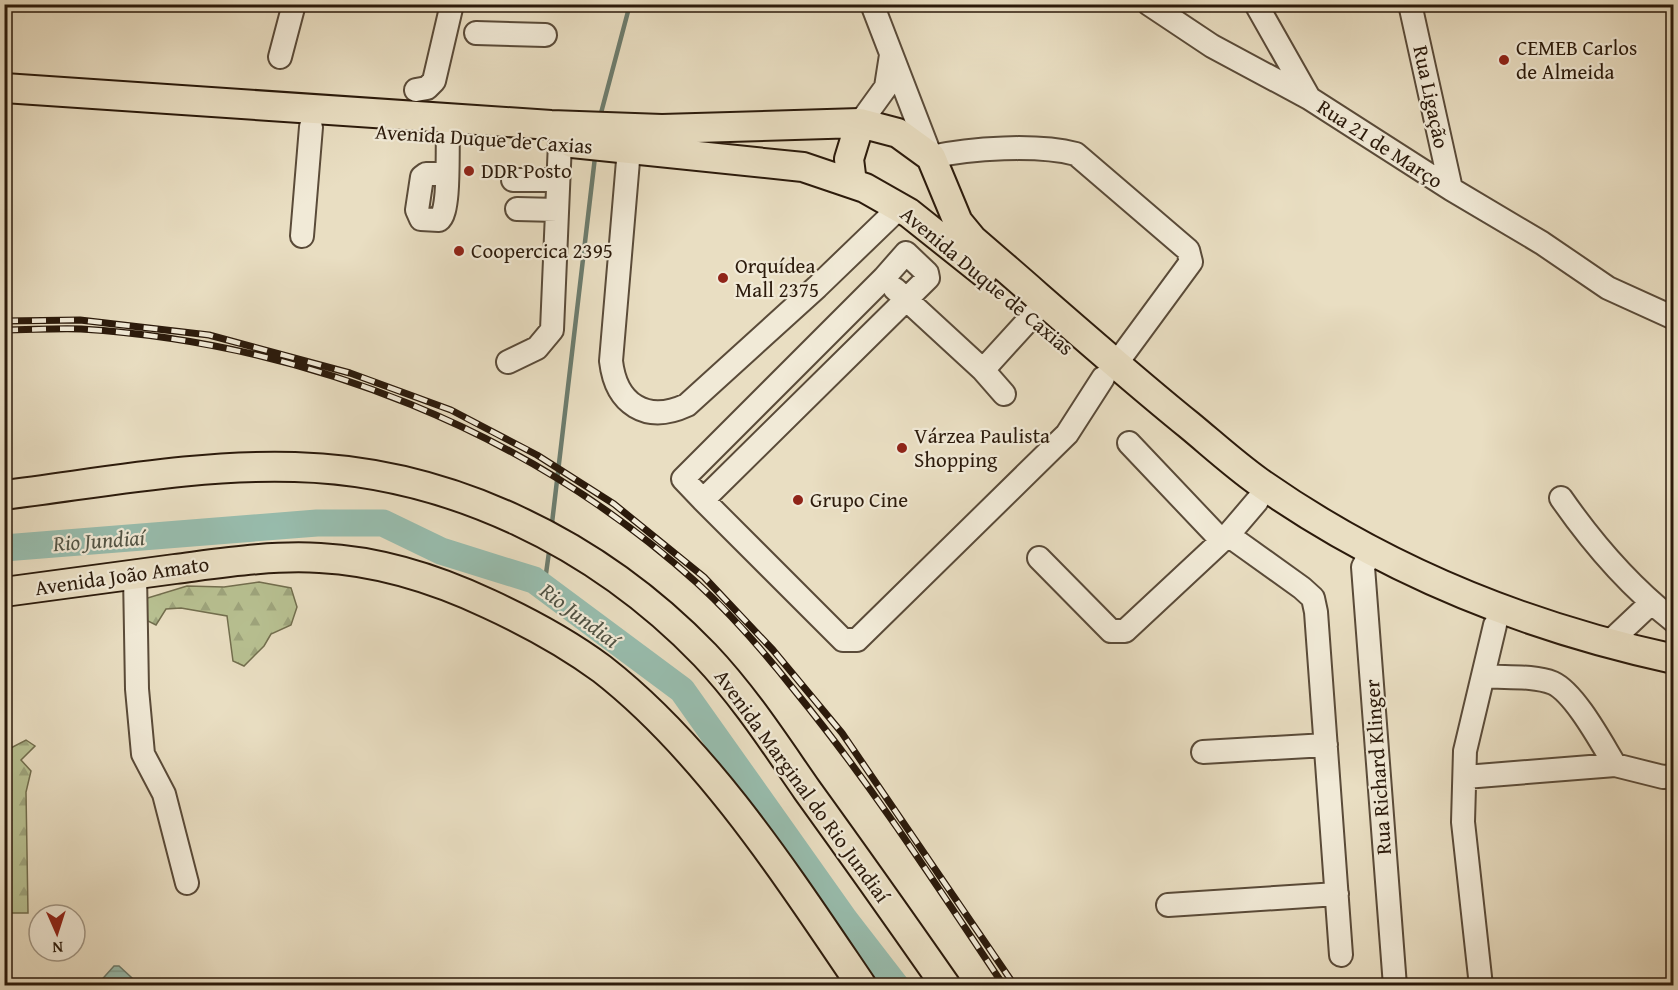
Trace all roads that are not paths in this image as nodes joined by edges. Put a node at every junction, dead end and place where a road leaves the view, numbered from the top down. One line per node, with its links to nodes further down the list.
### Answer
1 (294, 4): 10 (street)
2 (452, 4): 12 (street)
3 (872, 4): 9 (street)
4 (1149, 4): 13 (street, Rua 21 de Março)
5 (1256, 4): 13 (street)
6 (1410, 4): 25 (street, Rua Ligação)
7 (476, 33): 8 (street)
8 (545, 35)
9 (891, 54): 15 (street); 20 (street)
10 (280, 57)
11 (4, 88): 15 (main road, Avenida Duque de Caxias)
12 (416, 90)
13 (1309, 98): 25 (street, Rua 21 de Março)
14 (4, 105): 16 (main road, Avenida Duque de Caxias)
15 (860, 123): 20 (main road, Avenida Duque de Caxias); 24 (main road)
16 (311, 127): 17 (main road, Avenida Duque de Caxias); 29 (street)
17 (448, 137): 18 (main road, Avenida Duque de Caxias); 21 (street)
18 (560, 142): 19 (main road, Avenida Duque de Caxias); 23 (street)
19 (629, 149): 24 (main road, Avenida Duque de Caxias); 28 (street)
20 (936, 169): 28 (main road); 37 (main road, Avenida Duque de Caxias); 37 (street)
21 (447, 174)
22 (513, 180): 23 (street)
23 (558, 180): 27 (street)
24 (852, 183): 28 (main road, Avenida Duque de Caxias)
25 (1451, 189): 34 (street, Rua 21 de Março)
26 (517, 210): 27 (street)
27 (557, 210): 35 (street)
28 (910, 214): 30 (street); 33 (main road, Avenida Duque de Caxias)
29 (302, 236)
30 (906, 253): 31 (street); 32 (street)
31 (884, 278): 32 (street); 38 (street)
32 (906, 299): 36 (street); 40 (street)
33 (1033, 315): 36 (street); 37 (main road, Avenida Duque de Caxias)
34 (1674, 318)
35 (508, 362)
36 (983, 370): 39 (street)
37 (1109, 371): 44 (street); 45 (main road, Avenida Duque de Caxias); 48 (main road, Avenida Duque de Caxias)
38 (788, 375): 40 (street); 44 (street)
39 (1004, 394)
40 (810, 395): 44 (street)
41 (1129, 443): 46 (street)
42 (4, 495): 68 (main road, Avenida Marginal do Rio Jundiaí)
43 (1561, 498): 51 (street)
44 (703, 500)
45 (1257, 501): 46 (street); 48 (main road, Avenida Duque de Caxias)
46 (1225, 538): 47 (street); 58 (street)
47 (1039, 558)
48 (1368, 559): 52 (main road, Avenida Duque de Caxias); 69 (street, Rua Richard Klinger)
49 (135, 575): 50 (main road, Avenida João Amato); 63 (street); 67 (main road, Avenida João Amato)
50 (4, 592)
51 (1651, 603): 53 (street); 54 (street)
52 (1491, 615): 54 (main road, Avenida Duque de Caxias); 56 (street); 57 (main road, Avenida Duque de Caxias)
53 (1674, 621)
54 (1603, 644): 55 (main road, Avenida Duque de Caxias)
55 (1674, 659)
56 (1483, 676): 60 (street); 62 (street)
57 (1674, 678)
58 (1326, 745): 59 (street); 64 (street)
59 (1203, 752)
60 (1615, 765): 61 (street); 62 (street)
61 (1674, 776)
62 (1465, 777): 70 (street)
63 (187, 883)
64 (1337, 894): 65 (street); 66 (street)
65 (1168, 905)
66 (1341, 955)
67 (862, 986)
68 (946, 986)
69 (1395, 986)
70 (1481, 986)

